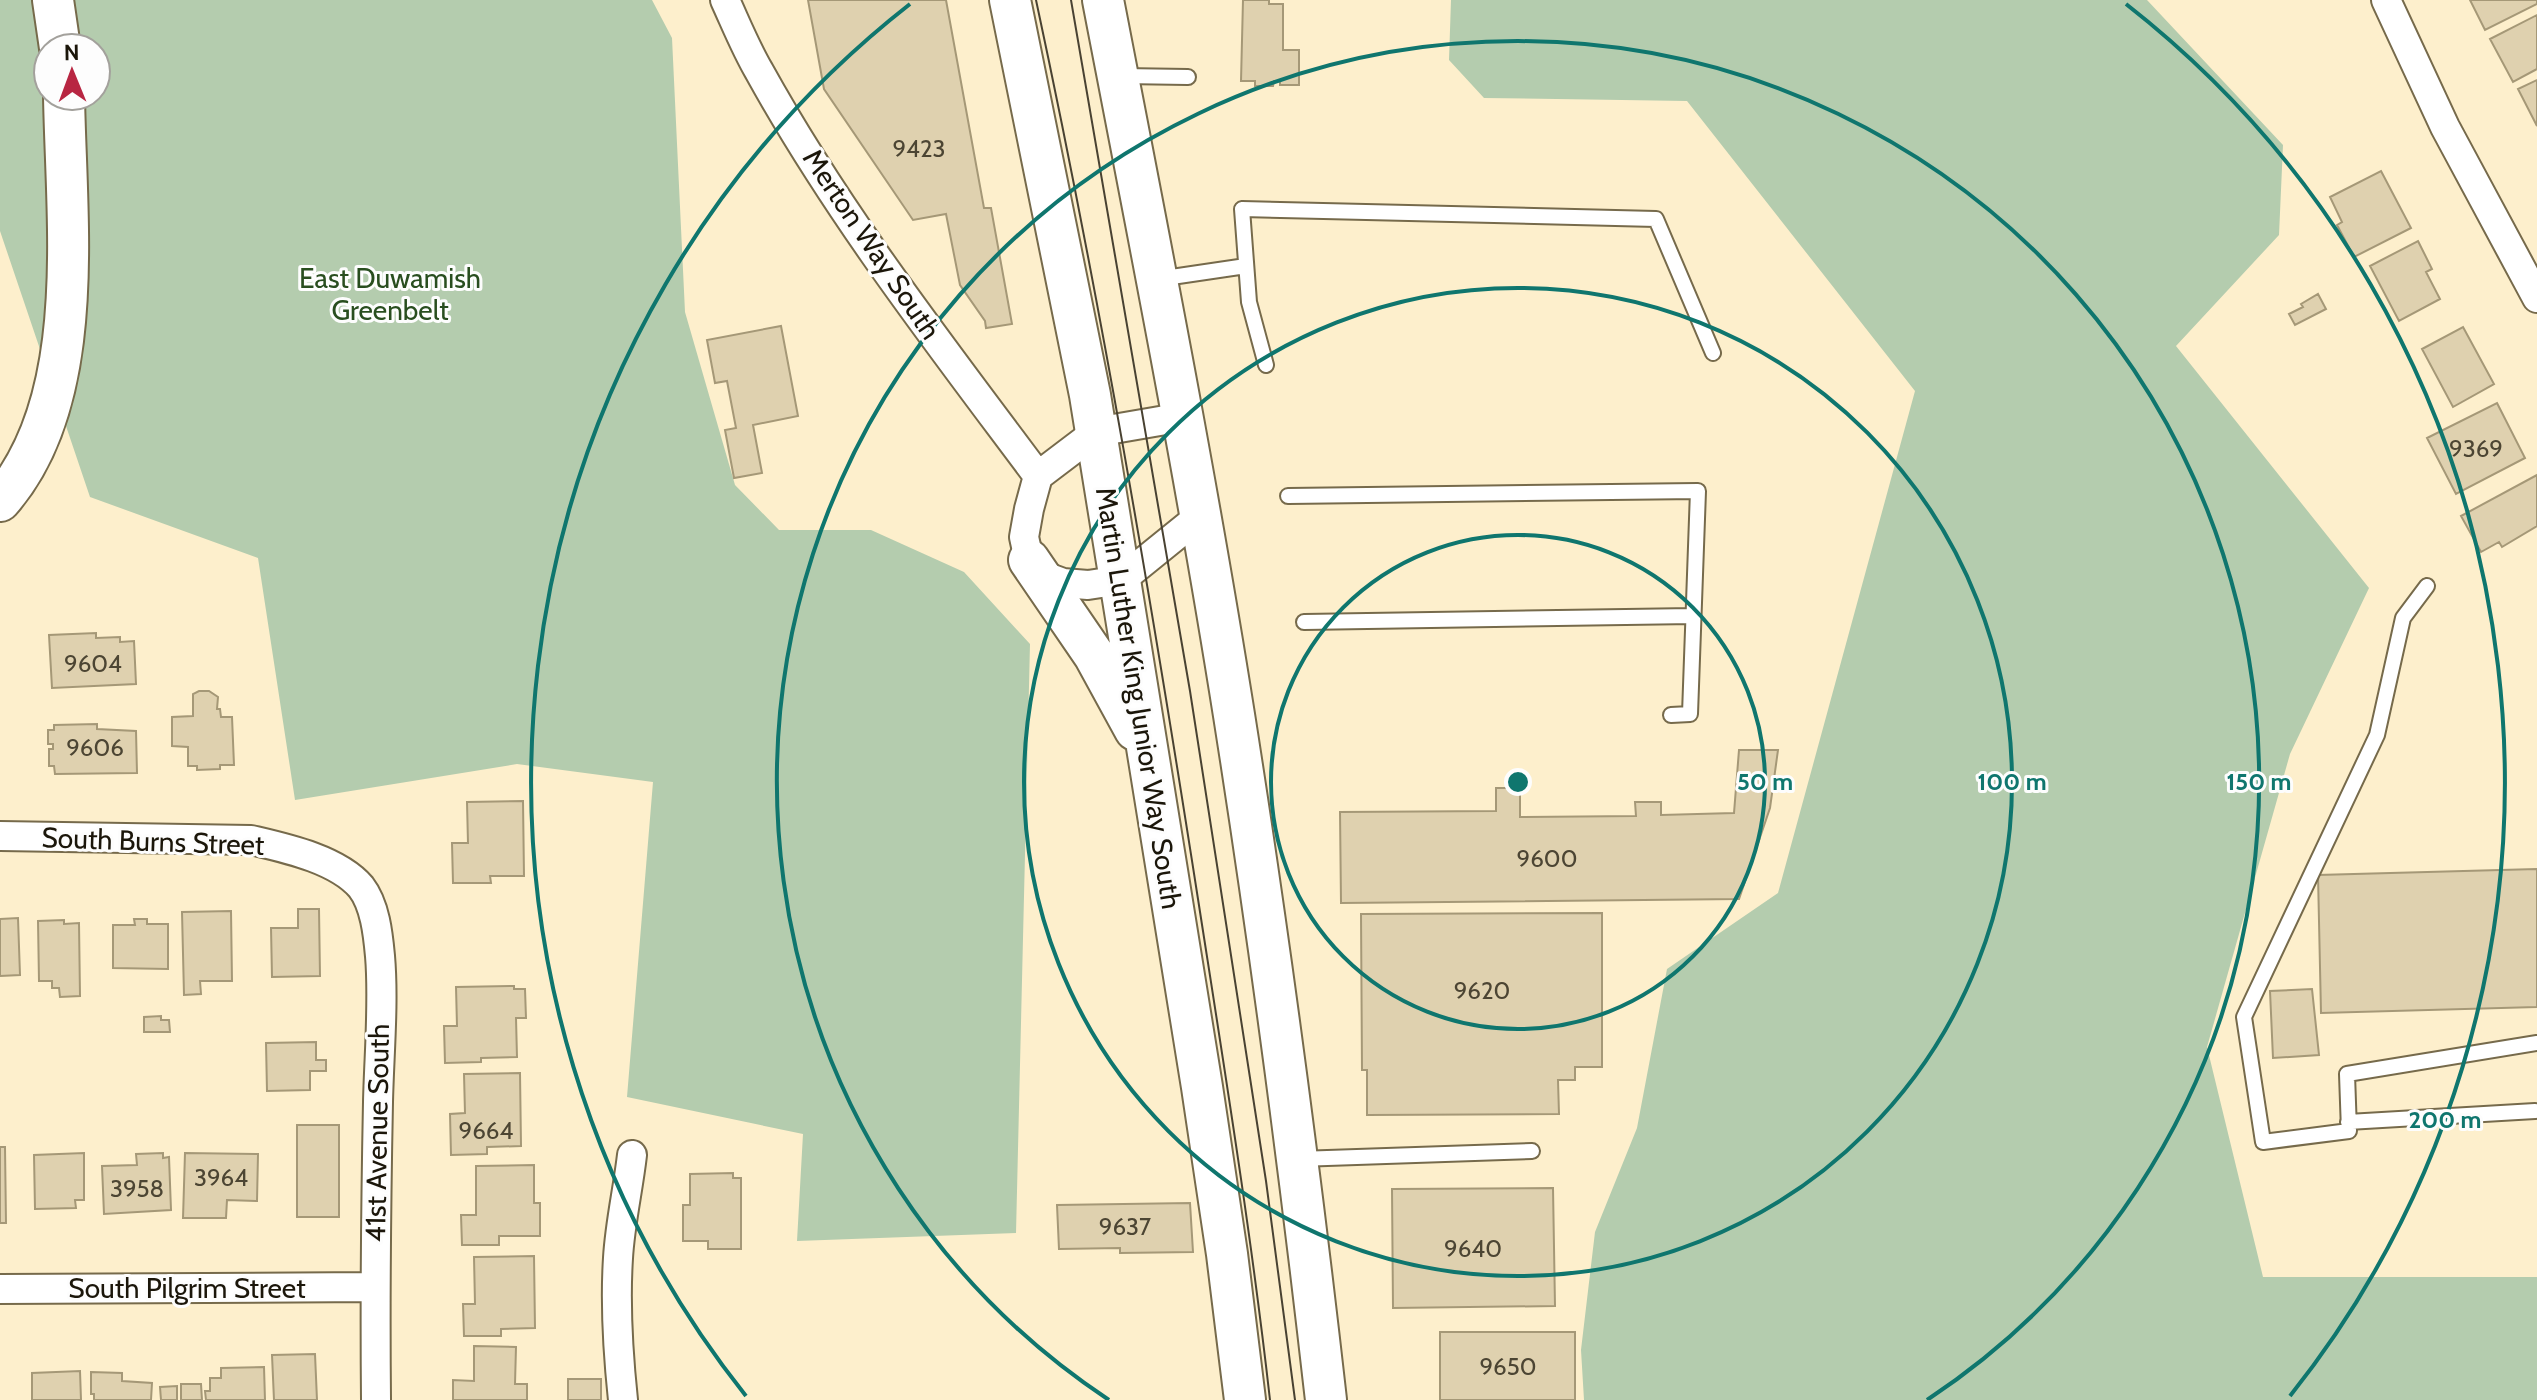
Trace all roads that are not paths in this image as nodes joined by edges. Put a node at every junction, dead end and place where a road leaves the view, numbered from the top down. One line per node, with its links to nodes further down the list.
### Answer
1 (53, 0): 6 (main road)
2 (725, 0): 17 (street, Merton Way South)
3 (1010, 0): 16 (main road, Martin Luther King Junior Way South)
4 (1103, 0): 7 (main road)
5 (2386, 0): 12 (street)
6 (58, 32)
7 (1118, 76): 8 (lane); 11 (main road)
8 (1188, 77)
9 (64, 112): 19 (main road)
10 (1246, 266): 11 (lane); 13 (lane); 14 (lane)
11 (1157, 279): 15 (main road)
12 (2537, 298)
13 (1713, 353)
14 (1266, 365)
15 (1183, 417): 16 (street); 20 (main road)
16 (1096, 432): 17 (street); 22 (main road, Martin Luther King Junior Way South)
17 (1038, 476): 21 (street)
18 (1288, 496): 24 (lane)
19 (0, 501)
20 (1200, 516): 22 (street); 35 (main road)
21 (1029, 560): 22 (street); 27 (main road)
22 (1121, 580): 27 (main road, Martin Luther King Junior Way South)
23 (2427, 586): 32 (lane)
24 (1693, 616): 25 (lane); 26 (lane)
25 (1304, 622)
26 (1671, 715)
27 (1148, 754): 40 (main road, Martin Luther King Junior Way South)
28 (0, 836): 29 (street, South Burns Street)
29 (347, 875): 36 (street, 41st Avenue South)
30 (2537, 1043): 32 (lane)
31 (2535, 1111): 32 (lane)
32 (2348, 1122)
33 (1532, 1151): 35 (lane)
34 (632, 1155): 39 (street)
35 (1297, 1159): 41 (main road)
36 (375, 1287): 37 (street, South Pilgrim Street); 38 (street, 41st Avenue South)
37 (0, 1289)
38 (376, 1400)
39 (623, 1400)
40 (1245, 1400)
41 (1326, 1400)

